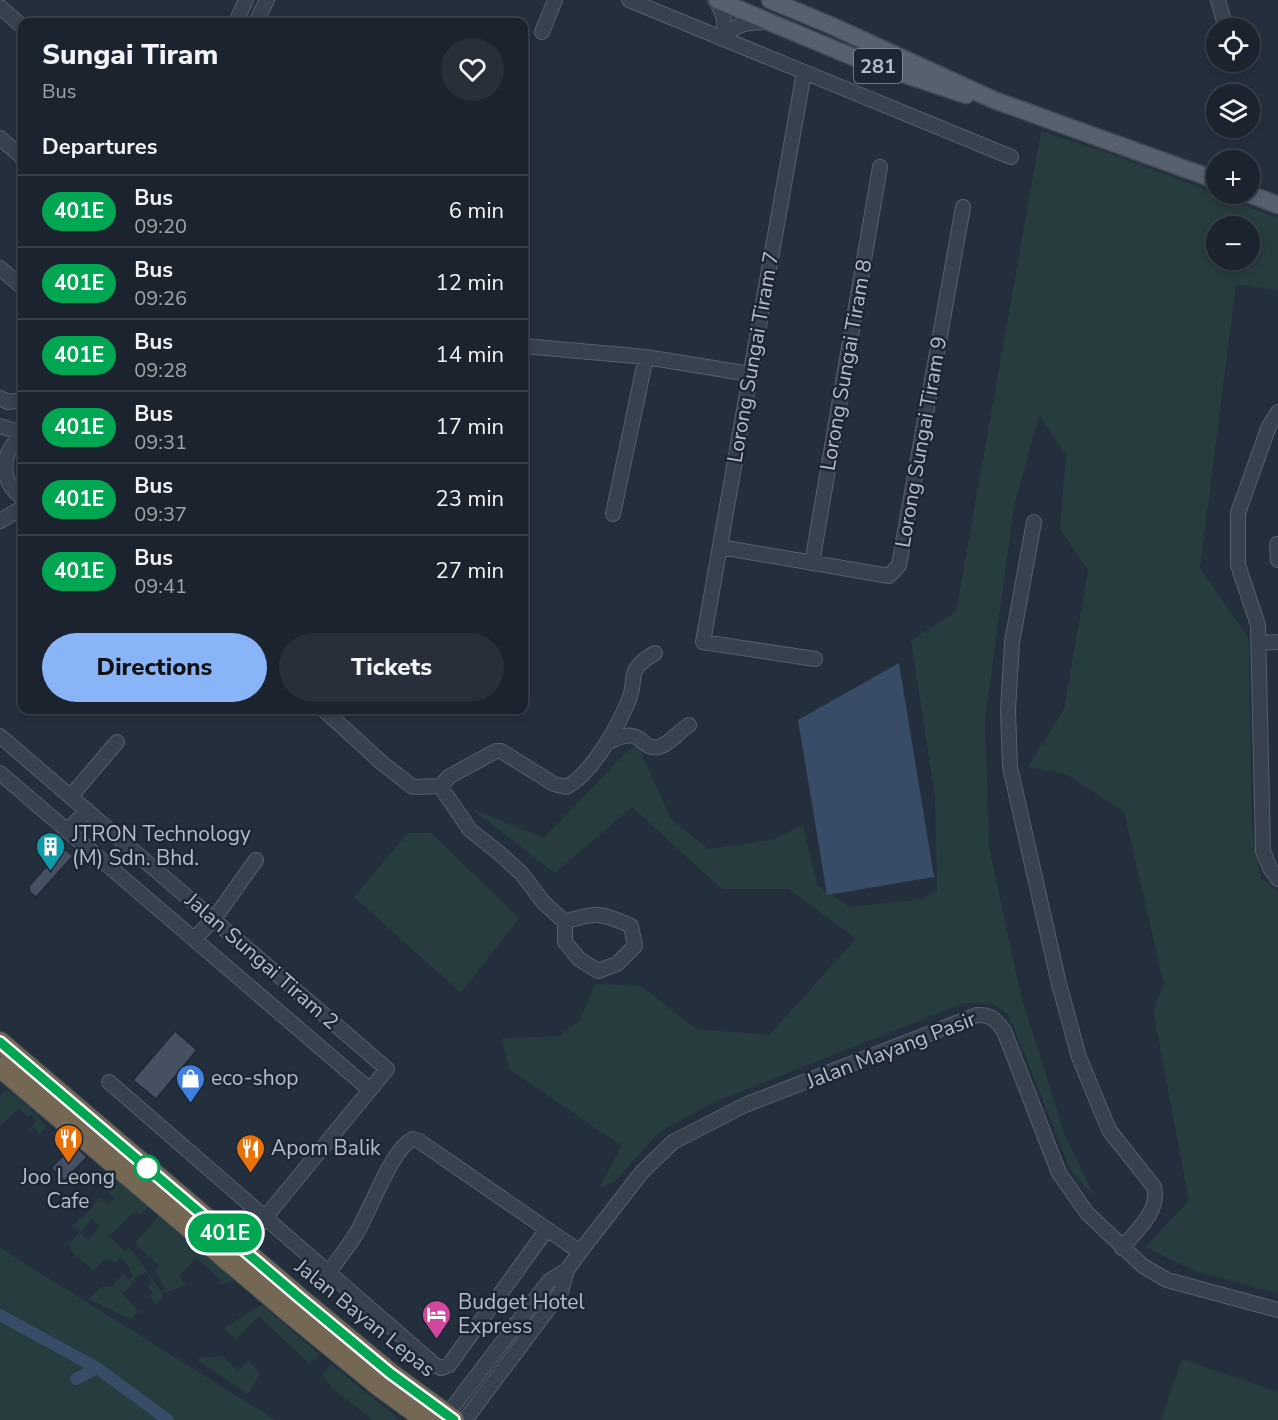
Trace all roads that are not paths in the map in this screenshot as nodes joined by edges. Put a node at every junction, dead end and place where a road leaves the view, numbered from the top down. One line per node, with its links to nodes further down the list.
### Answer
1 (246, 0): 9 (street)
2 (267, 0): 10 (street)
3 (555, 0): 14 (street)
4 (629, 0): 15 (street)
5 (716, 0): 12 (main road, 281); 15 (street)
6 (770, 0): 17 (main road, 281)
7 (1218, 0): 11 (street)
8 (0, 7): 13 (street)
9 (238, 18)
10 (258, 18)
11 (1223, 18)
12 (765, 22): 15 (street); 17 (main road, 281)
13 (18, 23)
14 (542, 32)
15 (723, 39): 16 (street)
16 (804, 72): 20 (street); 30 (street, Lorong Sungai Tiram 7)
17 (994, 100): 22 (main road, 281)
18 (0, 138): 19 (street)
19 (18, 154)
20 (1011, 157)
21 (880, 167): 46 (street, Lorong Sungai Tiram 8)
22 (1206, 176)
23 (1260, 198): 24 (main road)
24 (1278, 205)
25 (963, 207): 46 (street, Lorong Sungai Tiram 9)
26 (0, 268): 27 (street)
27 (18, 284)
28 (528, 346): 29 (street)
29 (646, 357): 30 (street); 40 (street)
30 (750, 374): 44 (street, Lorong Sungai Tiram 7)
31 (0, 398): 32 (street)
32 (18, 401)
33 (1278, 412): 48 (street)
34 (0, 426): 35 (street)
35 (18, 433)
36 (18, 439): 37 (street)
37 (2, 470): 38 (street)
38 (18, 494)
39 (18, 510): 41 (street)
40 (613, 514)
41 (0, 521)
42 (1034, 522): 73 (street)
43 (1277, 544): 45 (street)
44 (720, 547): 46 (street, Lorong Sungai Tiram 9); 50 (street, Lorong Sungai Tiram 7)
45 (1278, 560)
46 (812, 563)
47 (1278, 642): 48 (street)
48 (1259, 643): 62 (street)
49 (655, 653): 55 (street)
50 (815, 659)
51 (328, 714): 57 (street)
52 (689, 725): 55 (street)
53 (0, 736): 58 (street, Jalan Sungai Tiram 2)
54 (117, 742): 58 (street)
55 (605, 744): 57 (street)
56 (0, 774): 60 (street)
57 (440, 786): 64 (street)
58 (71, 796): 59 (street, Jalan Sungai Tiram 2)
59 (87, 810): 60 (street); 63 (street, Jalan Sungai Tiram 2)
60 (67, 831): 65 (street)
61 (256, 860): 63 (street)
62 (1278, 879)
63 (214, 919): 65 (street); 69 (street, Jalan Sungai Tiram 2)
64 (566, 922): 64 (street)
65 (194, 939): 69 (street)
66 (0, 1042): 72 (highway, Jalan Bayan Lepas)
67 (0, 1067): 77 (highway, Jalan Bayan Lepas)
68 (109, 1082): 70 (street)
69 (370, 1090): 70 (street)
70 (265, 1218): 72 (street); 75 (street)
71 (547, 1229): 74 (street); 75 (street); 75 (street)
72 (241, 1247): 78 (highway, Jalan Bayan Lepas)
73 (1122, 1248): 74 (street, Jalan Mayang Pasir); 76 (street, Jalan Mayang Pasir)
74 (580, 1252): 78 (street, Jalan Mayang Pasir)
75 (329, 1272)
76 (1278, 1310)
77 (392, 1396): 79 (highway); 80 (highway, Jalan Bayan Lepas)
78 (452, 1419)
79 (415, 1420)
80 (426, 1420)

